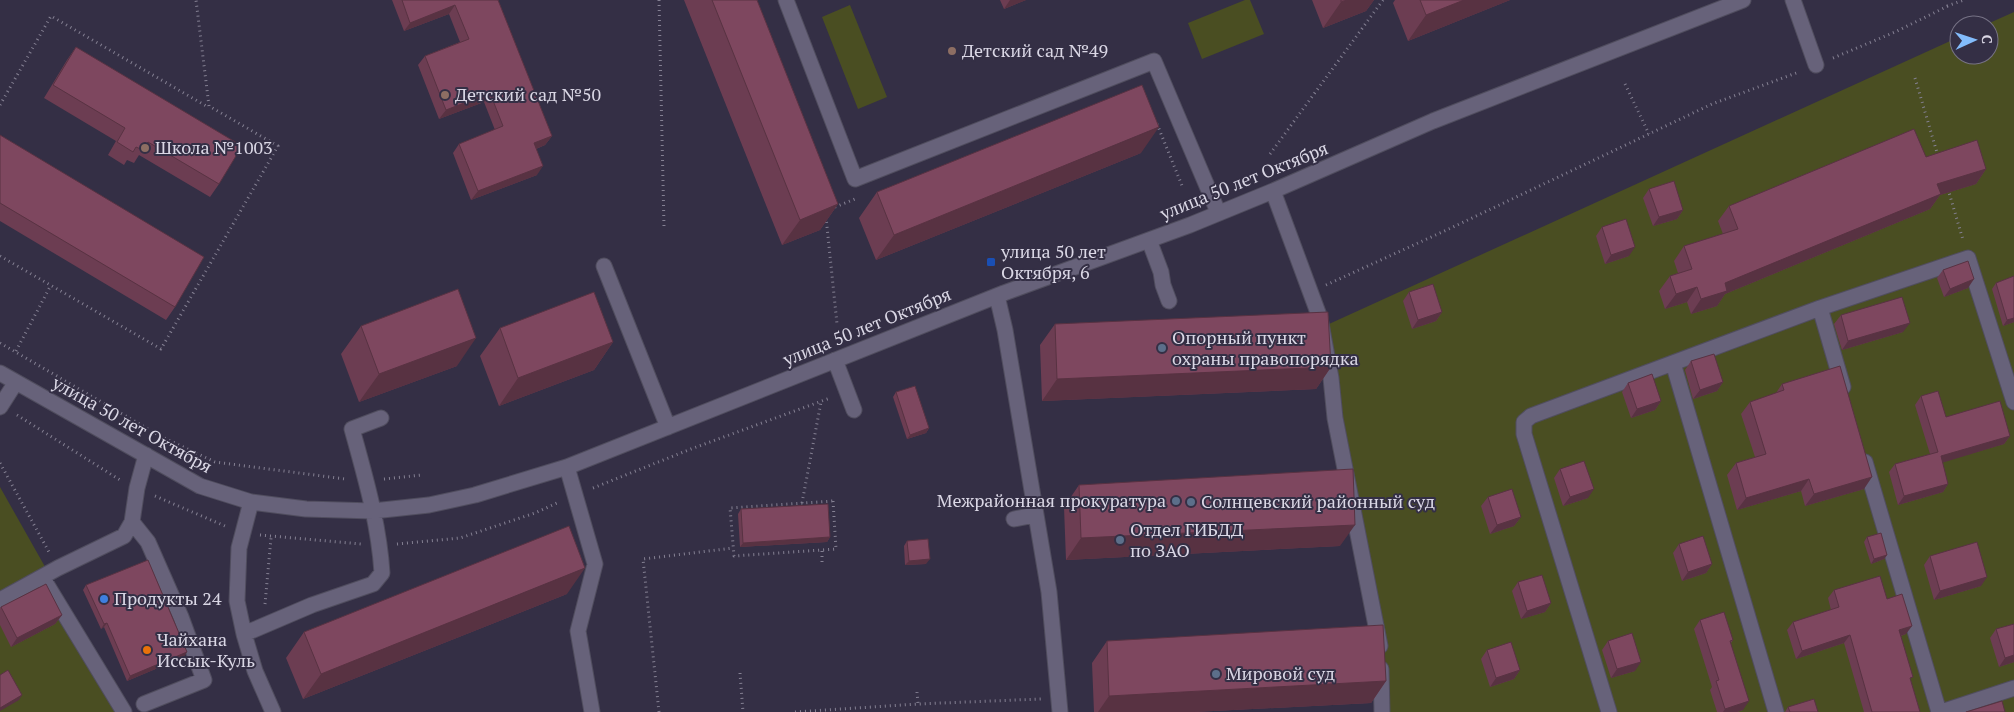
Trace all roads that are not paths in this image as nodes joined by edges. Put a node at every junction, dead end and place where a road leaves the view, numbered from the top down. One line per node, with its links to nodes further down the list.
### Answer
1 (786, 0): 6 (street)
2 (1743, 0): 5 (street, улица 50 лет Октября)
3 (1794, 0): 4 (street)
4 (1816, 65)
5 (1273, 191): 6 (street, улица 50 лет Октября); 39 (street)
6 (1218, 212): 7 (street, улица 50 лет Октября)
7 (1149, 240): 9 (street, улица 50 лет Октября); 10 (street)
8 (604, 266): 21 (street)
9 (997, 296): 12 (street, улица 50 лет Октября); 27 (street)
10 (1169, 301)
11 (1820, 308): 13 (street); 16 (street); 17 (street)
12 (835, 360): 19 (street); 21 (street, улица 50 лет Октября)
13 (1673, 363): 40 (street); 41 (street)
14 (0, 373): 15 (street, улица 50 лет Октября)
15 (16, 382): 18 (street); 23 (street, улица 50 лет Октября)
16 (1847, 402)
17 (2014, 402)
18 (0, 407)
19 (854, 410)
20 (381, 418): 26 (street)
21 (668, 427): 24 (street, улица 50 лет Октября)
22 (1861, 449): 42 (street)
23 (146, 455): 25 (street, улица 50 лет Октября); 29 (street)
24 (567, 467): 26 (street, улица 50 лет Октября); 38 (street)
25 (251, 502): 26 (street, улица 50 лет Октября); 32 (street)
26 (373, 511): 32 (street)
27 (1035, 515): 28 (street); 35 (street)
28 (1014, 519)
29 (132, 522): 30 (street); 34 (street)
30 (42, 577): 31 (street); 36 (street)
31 (0, 600)
32 (244, 634): 37 (street)
33 (2014, 688): 42 (street)
34 (144, 704)
35 (1059, 705)
36 (124, 712)
37 (273, 712)
38 (592, 712)
39 (1382, 712)
40 (1609, 712)
41 (1776, 712)
42 (1940, 712)

